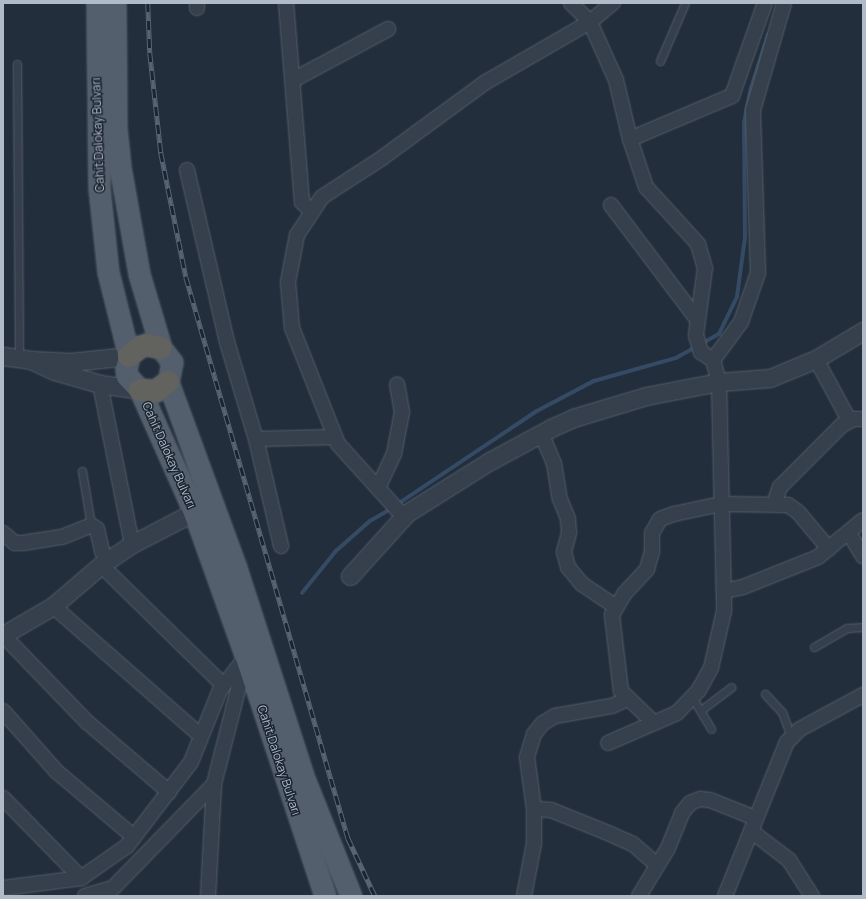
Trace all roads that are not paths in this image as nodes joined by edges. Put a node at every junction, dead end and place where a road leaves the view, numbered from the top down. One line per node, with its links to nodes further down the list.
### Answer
1 (97, 3): 21 (main road, Cahit Dalokay Bulvarı)
2 (115, 3): 20 (main road, Cahit Dalokay Bulvarı)
3 (286, 3): 13 (street)
4 (571, 3): 9 (street)
5 (613, 3): 9 (street)
6 (685, 3): 11 (lane)
7 (765, 3): 14 (street)
8 (784, 3): 22 (street)
9 (590, 22): 14 (street); 17 (street)
10 (388, 28): 13 (street)
11 (660, 61)
12 (17, 64): 23 (lane)
13 (293, 80): 17 (street)
14 (630, 139): 18 (street)
15 (187, 170): 34 (street)
16 (611, 205): 18 (street)
17 (312, 212): 33 (street)
18 (697, 318): 22 (street)
19 (863, 331): 24 (street)
20 (161, 348): 21 (highway); 25 (main road, Cahit Dalokay Bulvarı)
21 (129, 356): 23 (street); 29 (main road, Cahit Dalokay Bulvarı)
22 (707, 356): 26 (street)
23 (18, 358): 27 (street)
24 (816, 359): 26 (street); 31 (street)
25 (168, 382): 29 (highway); 84 (main road, Cahit Dalokay Bulvarı)
26 (719, 382): 32 (street); 37 (street)
27 (100, 384): 29 (street); 45 (street)
28 (397, 384): 36 (street)
29 (140, 390): 40 (main road, Cahit Dalokay Bulvarı)
30 (863, 418): 31 (street)
31 (849, 420): 38 (street)
32 (541, 433): 39 (street); 53 (street)
33 (335, 437): 34 (street); 36 (street)
34 (256, 439): 46 (street)
35 (82, 471): 42 (lane)
36 (378, 488): 39 (street)
37 (721, 504): 38 (street); 51 (street); 53 (street)
38 (774, 504): 47 (street)
39 (397, 508): 50 (street)
40 (194, 512): 45 (street); 57 (main road, Cahit Dalokay Bulvarı)
41 (863, 520): 43 (street)
42 (91, 525): 44 (street); 49 (street)
43 (849, 533): 47 (street); 48 (street)
44 (3, 534)
45 (132, 544): 49 (street)
46 (281, 546)
47 (829, 548): 51 (street)
48 (863, 556)
49 (104, 563): 52 (street); 58 (street)
50 (350, 576)
51 (724, 591): 62 (street)
52 (53, 606): 55 (street); 68 (street)
53 (615, 606): 63 (street)
54 (863, 627): 56 (lane)
55 (3, 635): 72 (street)
56 (814, 647)
57 (246, 658): 58 (street); 71 (street); 83 (main road, Cahit Dalokay Bulvarı)
58 (223, 685): 68 (street)
59 (731, 687): 64 (lane)
60 (765, 694): 69 (lane)
61 (863, 695): 69 (street)
62 (692, 697): 64 (lane); 66 (street)
63 (628, 699): 66 (street); 74 (street)
64 (701, 710): 67 (lane)
65 (3, 711): 76 (street)
66 (654, 723): 70 (street)
67 (711, 729)
68 (201, 736): 72 (street)
69 (791, 737): 75 (street)
70 (608, 743)
71 (214, 784): 81 (street); 82 (street)
72 (170, 792): 76 (street)
73 (3, 798): 79 (street)
74 (534, 809): 77 (street); 85 (street)
75 (753, 825): 77 (street); 87 (street); 88 (street)
76 (134, 837): 79 (street)
77 (656, 864): 86 (street)
78 (3, 875): 80 (street)
79 (80, 878): 80 (street)
80 (7, 887)
81 (85, 896)
82 (208, 896)
83 (324, 896)
84 (351, 896)
85 (524, 896)
86 (639, 896)
87 (725, 896)
88 (812, 896)

